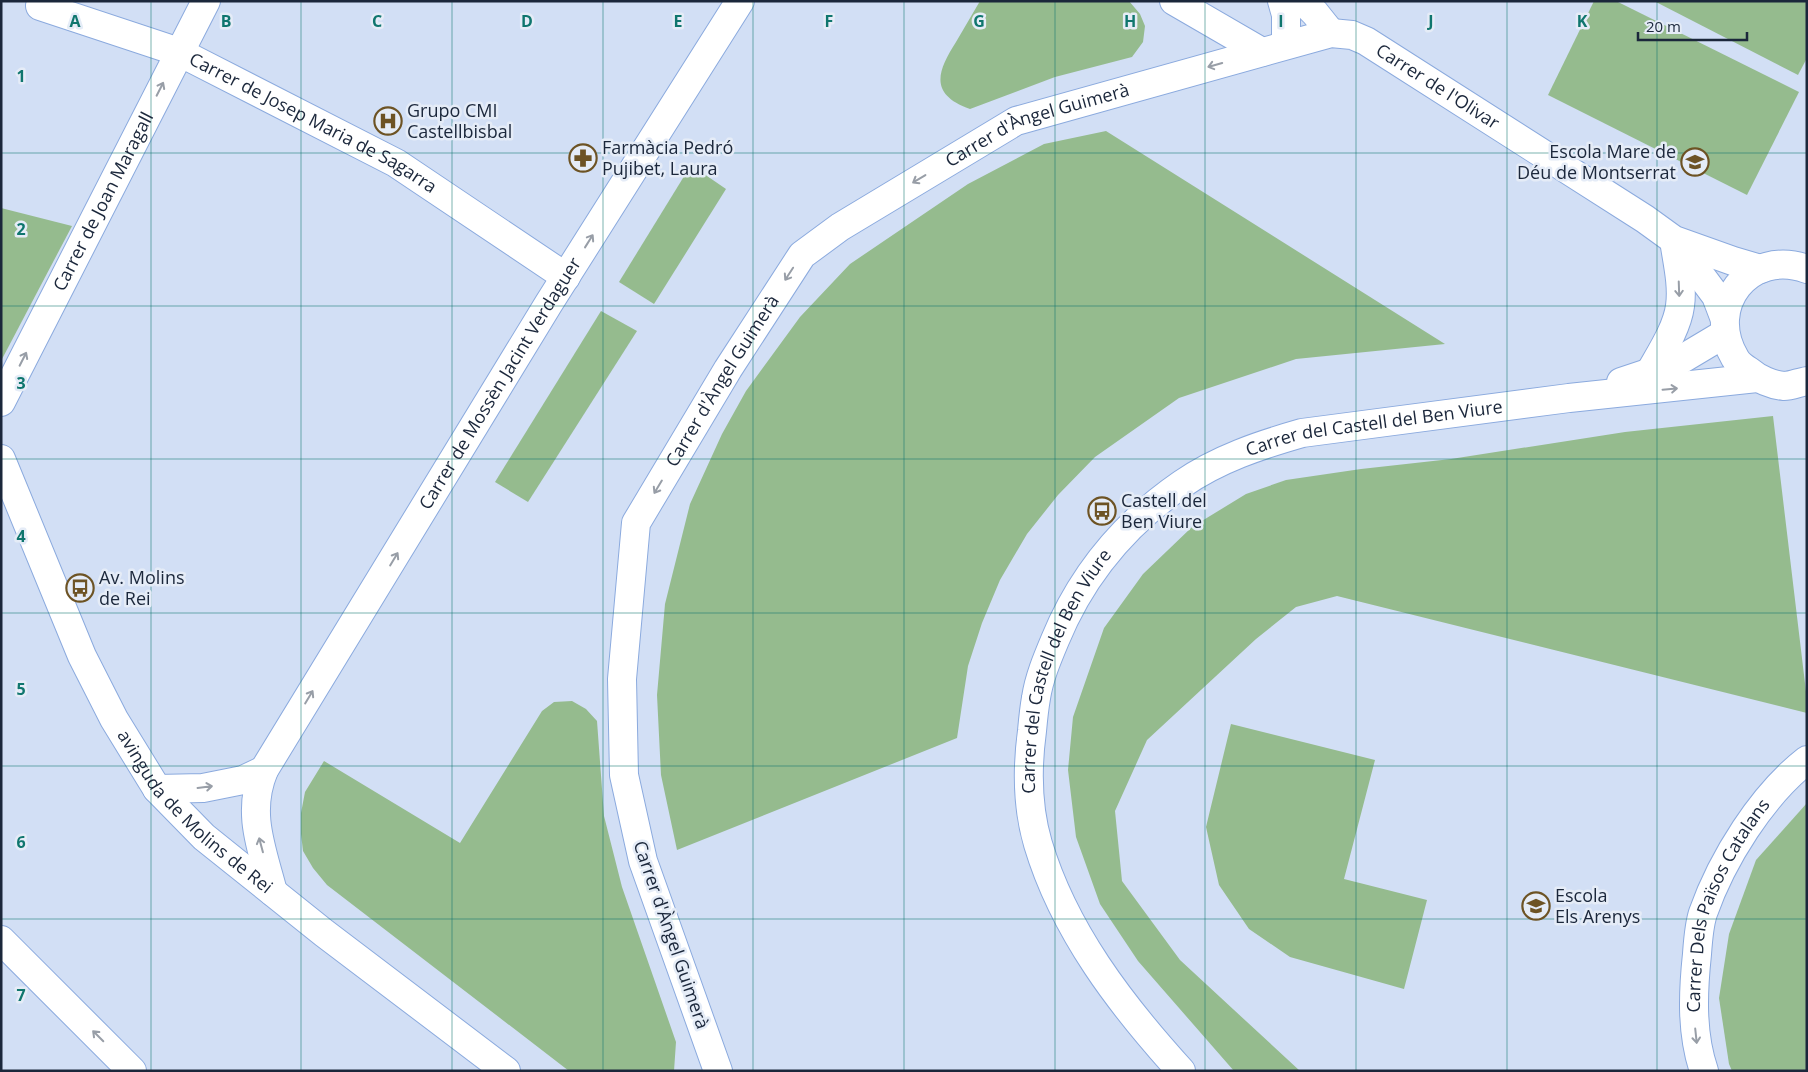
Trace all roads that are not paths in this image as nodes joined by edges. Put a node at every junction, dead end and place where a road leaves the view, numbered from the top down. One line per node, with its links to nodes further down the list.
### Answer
1 (206, 1): 9 (street, Carrer de Joan Maragall)
2 (740, 1): 13 (street, Carrer de Mossèn Jacint Verdaguer, one-way to 2)
3 (1174, 1): 8 (street)
4 (1282, 1): 8 (street)
5 (1303, 1): 7 (street)
6 (40, 6): 9 (street, Carrer de Josep Maria de Sagarra)
7 (1331, 33): 8 (street, Carrer d'Àngel Guimerà); 10 (street, Carrer de l'Olivar)
8 (1274, 48): 28 (street, Carrer d'Àngel Guimerà, one-way to 28)
9 (179, 52): 13 (street, Carrer de Josep Maria de Sagarra); 19 (street, Carrer de Joan Maragall, one-way to 9)
10 (1674, 240): 12 (street, Carrer de l'Olivar); 14 (street, Carrer de l'Olivar); 15 (street, one-way to 15)
11 (1802, 259): 12 (street)
12 (1760, 269): 14 (street)
13 (566, 277): 22 (street, Carrer de Mossèn Jacint Verdaguer, one-way to 13)
14 (1724, 326): 15 (street, Carrer del Castell del Ben Viure); 16 (street, Carrer de l'Olivar)
15 (1649, 374): 18 (street, Carrer del Castell del Ben Viure)
16 (1757, 378): 17 (street); 18 (street, Carrer del Castell del Ben Viure, one-way to 16)
17 (1807, 381)
18 (1569, 398): 29 (street, Carrer del Castell del Ben Viure)
19 (1, 402)
20 (1, 459): 23 (street, avinguda de Molins de Rei)
21 (1807, 760): 30 (street, Carrer Dels Països Catalans, one-way to 30)
22 (264, 770): 23 (street, one-way to 22); 24 (street, Carrer de Mossèn Jacint Verdaguer, one-way to 22)
23 (157, 789): 24 (street, avinguda de Molins de Rei)
24 (273, 892): 27 (street, avinguda de Molins de Rei)
25 (1, 940): 26 (street, one-way to 25)
26 (132, 1071)
27 (506, 1071)
28 (718, 1071)
29 (1181, 1071)
30 (1704, 1071)

